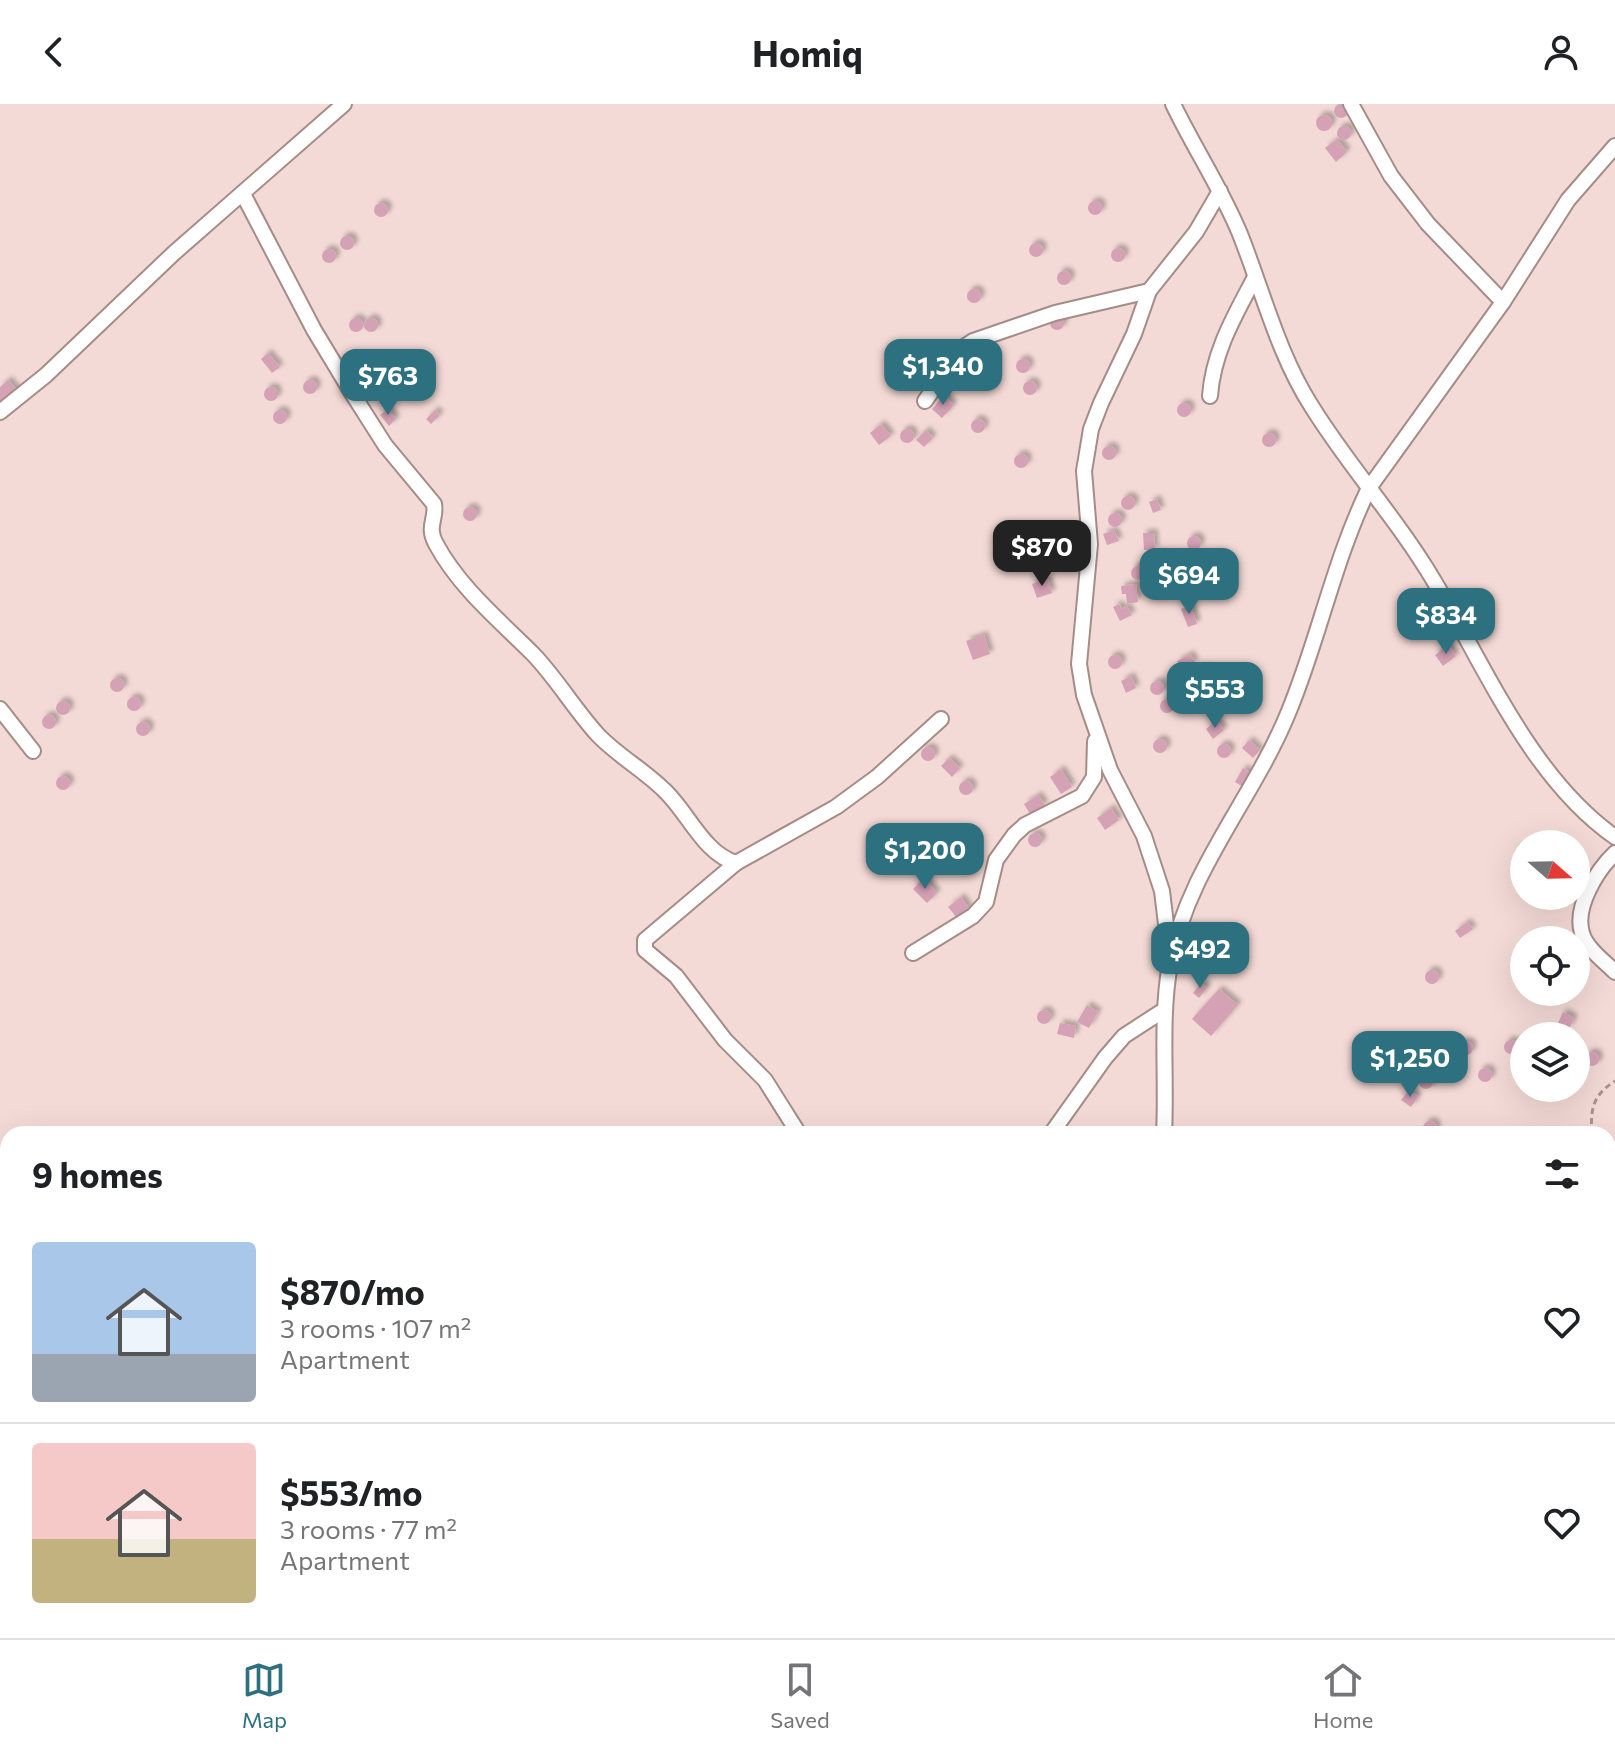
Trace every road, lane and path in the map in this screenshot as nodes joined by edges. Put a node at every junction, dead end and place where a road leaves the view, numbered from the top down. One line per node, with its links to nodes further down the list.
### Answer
1 (344, 104): 6 (street)
2 (1173, 104): 5 (street)
3 (1351, 104): 9 (street)
4 (1615, 146): 9 (street)
5 (1220, 191): 7 (street); 8 (street)
6 (243, 194): 12 (street); 20 (street)
7 (1255, 277): 10 (street); 13 (street)
8 (1149, 291): 11 (street); 16 (street)
9 (1503, 302): 13 (street)
10 (1210, 396)
11 (925, 401)
12 (0, 412)
13 (1369, 488): 18 (street); 22 (street)
14 (0, 709): 17 (street)
15 (941, 719): 20 (street)
16 (1095, 732): 21 (street); 22 (street)
17 (33, 751)
18 (1615, 837)
19 (1615, 853): 23 (street)
20 (736, 863): 26 (street)
21 (913, 953)
22 (1170, 962): 24 (street)
23 (1615, 972)
24 (1164, 1010): 27 (street); 28 (street)
25 (1615, 1081): 29 (path)
26 (794, 1126)
27 (1057, 1126)
28 (1164, 1126)
29 (1591, 1126)

